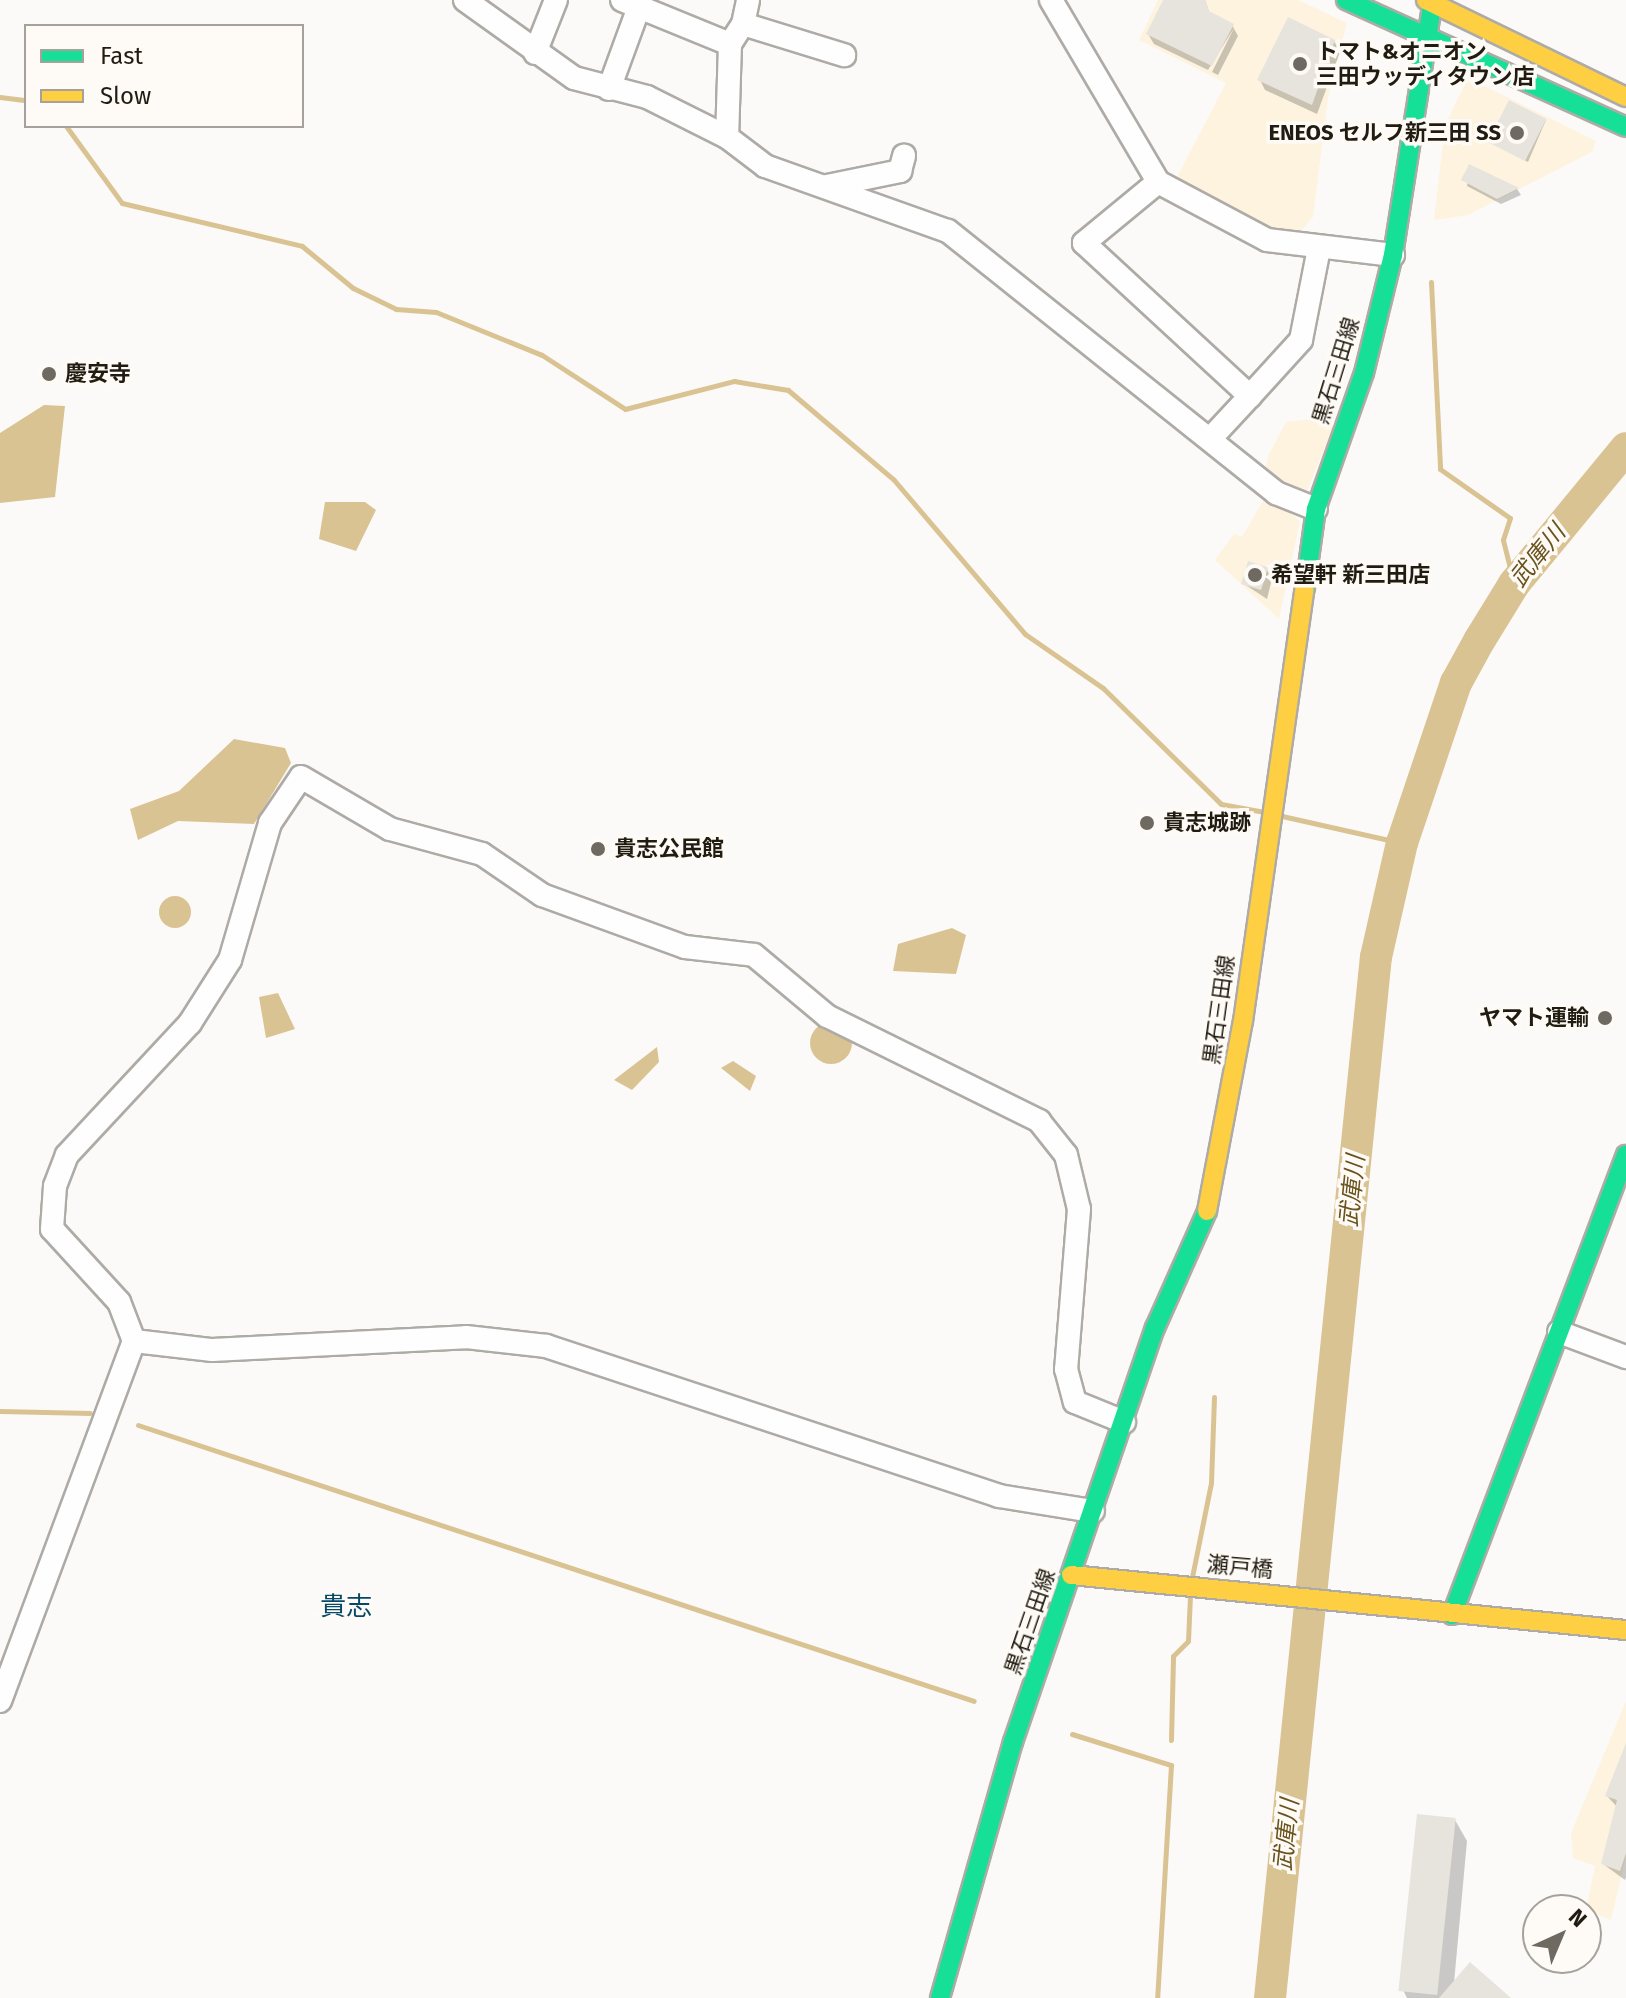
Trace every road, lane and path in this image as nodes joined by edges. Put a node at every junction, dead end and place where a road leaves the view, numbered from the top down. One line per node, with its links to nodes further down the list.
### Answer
1 (465, 0): 11 (street)
2 (556, 0): 11 (street)
3 (748, 0): 8 (street)
4 (1051, 0): 18 (street)
5 (1346, 0): 9 (main road)
6 (1430, 1): 9 (main road, 黒石三田線); 14 (main road)
7 (631, 3): 10 (street); 13 (street)
8 (743, 24): 10 (street); 12 (street)
9 (1429, 38): 15 (main road); 21 (main road, 黒石三田線)
10 (730, 44): 16 (street)
11 (535, 53): 13 (street)
12 (844, 55)
13 (609, 89): 16 (street)
14 (1626, 97)
15 (1626, 127)
16 (727, 137): 19 (street)
17 (904, 156): 19 (street)
18 (1158, 182): 20 (street); 22 (street)
19 (826, 186): 23 (street)
20 (1319, 248): 21 (street); 22 (street)
21 (1393, 255): 24 (main road, 黒石三田線)
22 (1250, 396): 23 (street)
23 (1211, 438): 24 (street)
24 (1316, 509): 29 (main road, 黒石三田線)
25 (1626, 1155): 26 (main road)
26 (1559, 1332): 28 (street); 32 (main road)
27 (134, 1341): 29 (street); 30 (street); 34 (street)
28 (1626, 1357)
29 (1124, 1422): 30 (main road, 黒石三田線)
30 (1093, 1511): 31 (main road, 黒石三田線)
31 (1071, 1575): 32 (main road, 瀬戸橋); 35 (main road, 黒石三田線)
32 (1452, 1615): 33 (main road, 瀬戸橋)
33 (1626, 1630)
34 (0, 1701)
35 (940, 1998)

